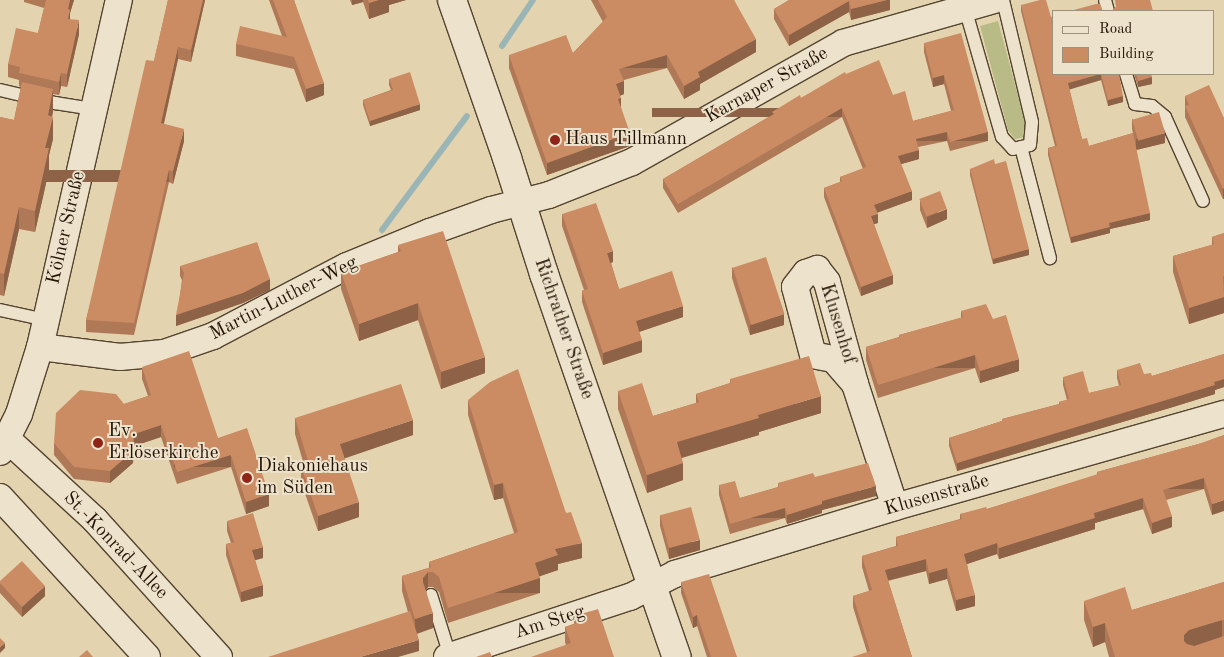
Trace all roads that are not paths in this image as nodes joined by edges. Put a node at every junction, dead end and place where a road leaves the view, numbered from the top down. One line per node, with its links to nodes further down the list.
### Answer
1 (119, 0): 8 (street, Kölner Straße)
2 (452, 0): 11 (main road, Richrather Straße)
3 (994, 0): 5 (street, Karnaper Straße)
4 (1003, 0): 9 (lane)
5 (965, 8): 9 (lane); 11 (street, Karnaper Straße)
6 (1126, 75): 10 (lane)
7 (0, 90): 8 (lane)
8 (94, 109): 14 (street, Kölner Straße)
9 (1021, 147): 12 (lane)
10 (1203, 201)
11 (521, 203): 15 (street, Martin-Luther-Weg); 21 (main road, Richrather Straße)
12 (1050, 258)
13 (0, 310): 14 (lane)
14 (46, 320): 15 (street, Kölner Straße)
15 (40, 348): 18 (street, Kölner Straße)
16 (855, 384): 20 (street, Klusenhof)
17 (1224, 414): 20 (street, Klusenstraße)
18 (2, 442): 25 (street, St.-Konrad-Allee)
19 (0, 497): 24 (street)
20 (895, 507): 21 (street, Klusenstraße)
21 (652, 584): 23 (street, Am Steg); 26 (main road, Richrather Straße)
22 (431, 595): 23 (lane)
23 (449, 656)
24 (147, 657)
25 (219, 657)
26 (677, 657)

